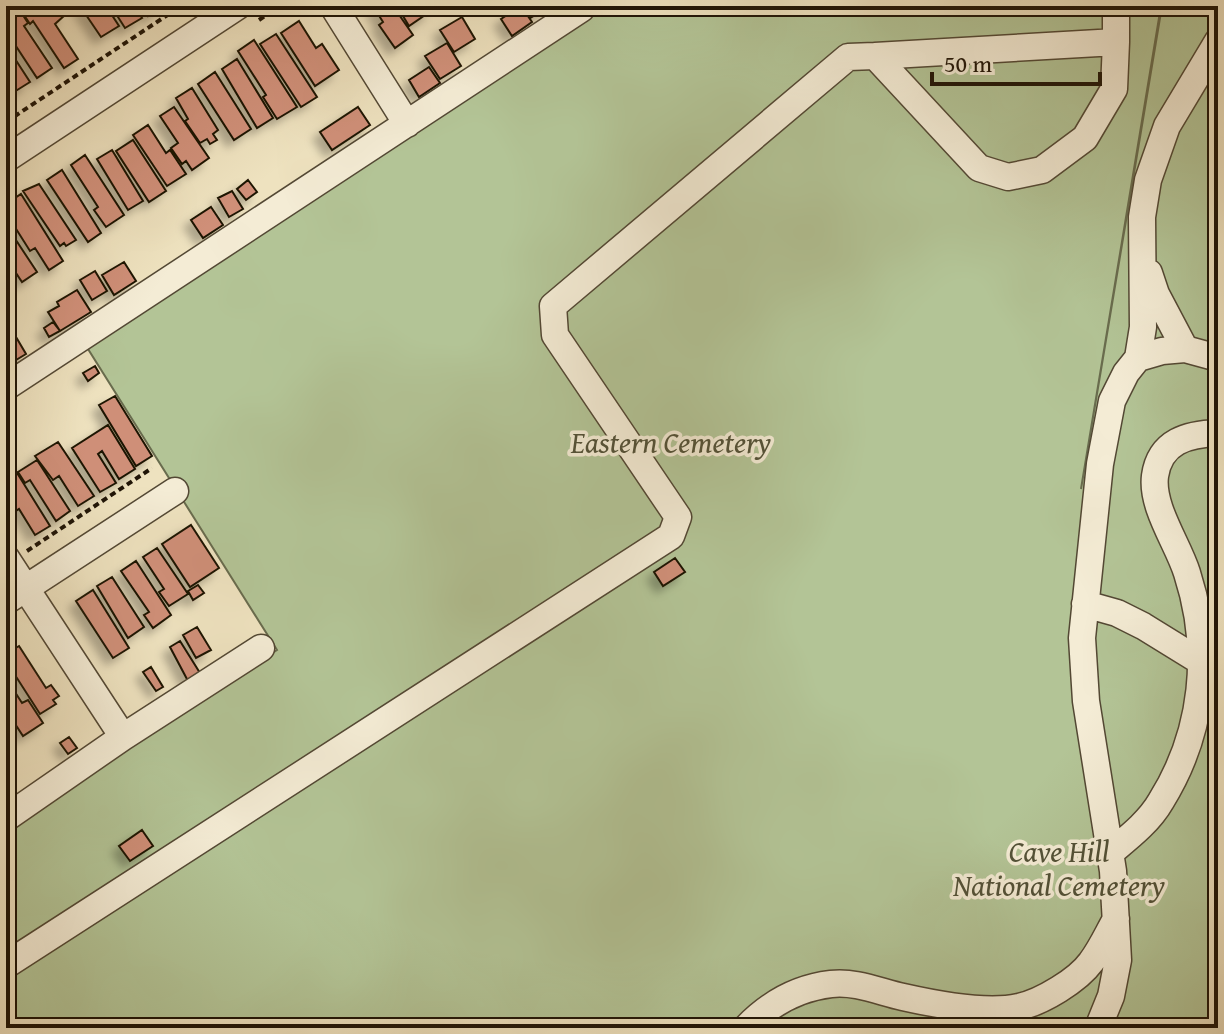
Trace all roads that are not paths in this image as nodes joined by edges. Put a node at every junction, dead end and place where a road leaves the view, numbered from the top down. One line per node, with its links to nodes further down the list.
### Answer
1 (238, 6): 10 (street)
2 (333, 6): 9 (street)
3 (1116, 6): 6 (street)
4 (581, 9): 9 (street)
5 (1218, 41): 8 (street)
6 (1116, 42): 7 (street); 7 (street)
7 (875, 56): 27 (street)
8 (1206, 80): 11 (street)
9 (401, 115): 15 (street)
10 (6, 159)
11 (1141, 247): 12 (street); 13 (street)
12 (1185, 349): 13 (street); 14 (street)
13 (1138, 358): 20 (street)
14 (1218, 358)
15 (6, 387)
16 (1218, 433): 22 (street)
17 (175, 491): 19 (street)
18 (6, 558): 19 (street)
19 (16, 595): 23 (street)
20 (1085, 604): 22 (street); 25 (street)
21 (261, 648): 23 (street)
22 (1203, 663): 25 (street)
23 (123, 737): 24 (street)
24 (6, 818)
25 (1110, 853): 26 (street)
26 (1117, 918): 28 (street); 29 (street)
27 (6, 965)
28 (746, 1028)
29 (1098, 1028)

